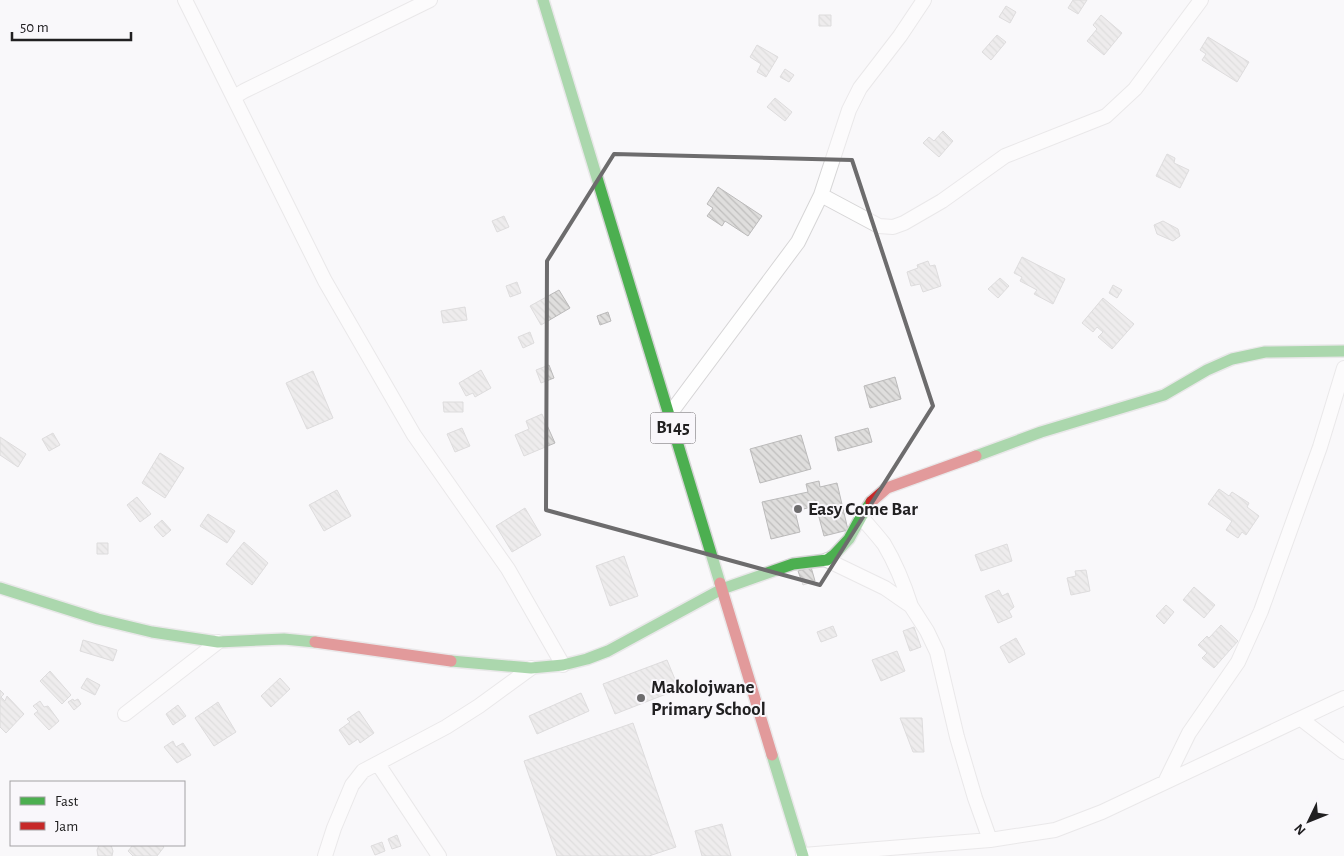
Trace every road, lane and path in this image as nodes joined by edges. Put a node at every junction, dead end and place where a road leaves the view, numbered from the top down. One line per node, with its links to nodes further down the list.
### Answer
1 (186, 0): 6 (street)
2 (430, 0): 6 (street)
3 (543, 0): 10 (street, B145)
4 (924, 0): 7 (street)
5 (1201, 0): 7 (street)
6 (234, 97): 17 (street)
7 (821, 194): 10 (street)
8 (1344, 351): 11 (street)
9 (1344, 368): 24 (street)
10 (669, 415): 14 (street, B145)
11 (861, 517): 12 (street); 15 (street)
12 (827, 560): 14 (street); 15 (street)
13 (0, 588): 16 (street)
14 (722, 589): 17 (street); 28 (street, B145)
15 (911, 606): 25 (street)
16 (218, 642): 18 (street); 20 (street)
17 (564, 665): 18 (street)
18 (531, 668): 23 (street)
19 (1344, 698): 21 (street)
20 (125, 714)
21 (1301, 719): 22 (street); 24 (street)
22 (1344, 752)
23 (378, 764): 26 (street); 27 (street)
24 (1165, 782): 25 (street)
25 (990, 840): 28 (street)
26 (326, 856)
27 (439, 856)
28 (803, 856)

